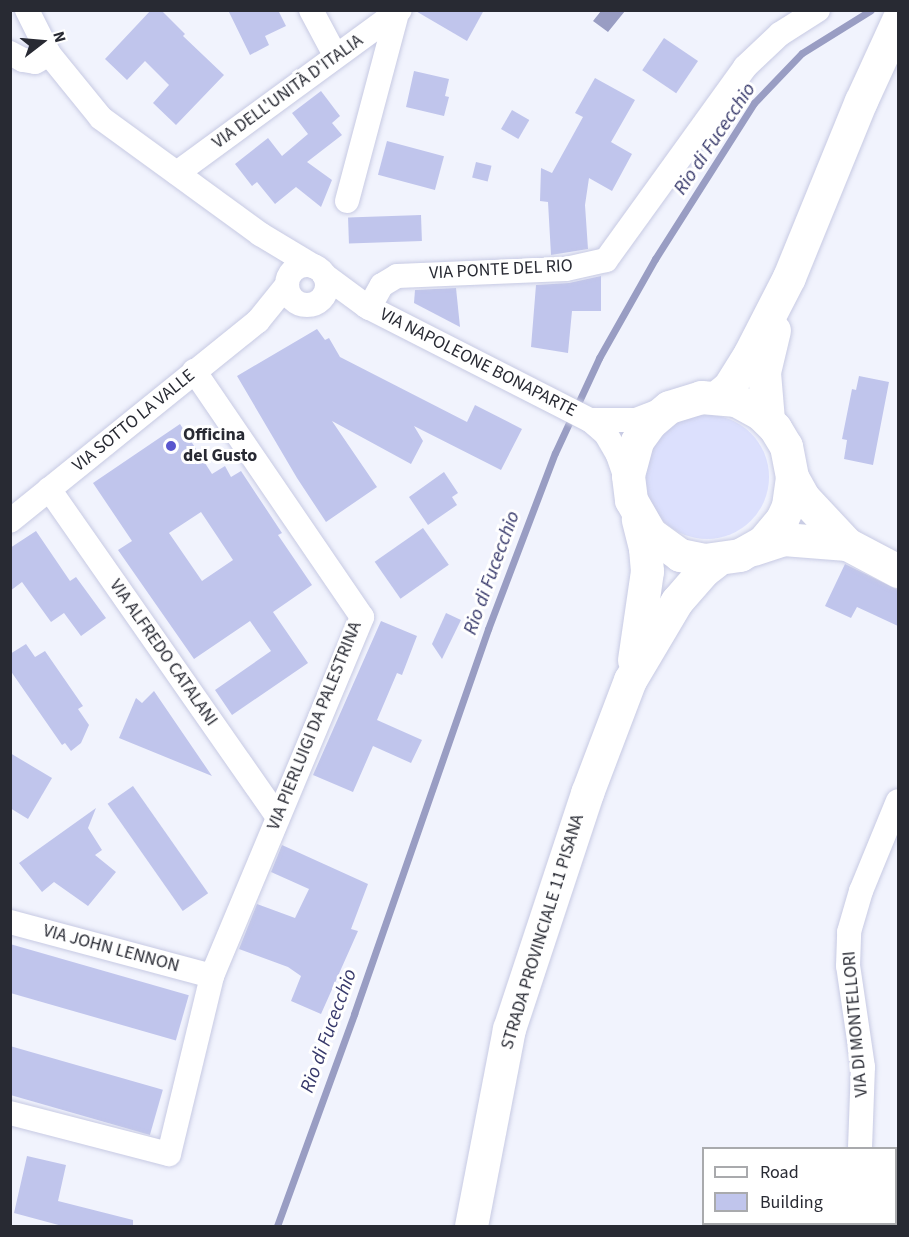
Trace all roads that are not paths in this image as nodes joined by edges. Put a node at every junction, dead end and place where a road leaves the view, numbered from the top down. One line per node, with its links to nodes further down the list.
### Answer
1 (27, 10): 7 (street, VIA NAPOLEONE BONAPARTE)
2 (311, 10): 8 (street)
3 (818, 10): 16 (street, VIA PONTE DEL RIO)
4 (398, 12): 8 (street, VIA DELL'UNITÀ D'ITALIA); 10 (street)
5 (897, 23): 13 (main road)
6 (10, 53): 7 (street)
7 (49, 54): 9 (street, VIA NAPOLEONE BONAPARTE)
8 (335, 55): 9 (street, VIA DELL'UNITÀ D'ITALIA)
9 (177, 173): 11 (street, VIA NAPOLEONE BONAPARTE)
10 (346, 201)
11 (260, 234): 12 (street, VIA NAPOLEONE BONAPARTE); 14 (street, VIA NAPOLEONE BONAPARTE)
12 (320, 271): 14 (street); 15 (street); 16 (street, VIA NAPOLEONE BONAPARTE)
13 (789, 277): 19 (main road); 22 (main road)
14 (287, 283): 15 (street, VIA NAPOLEONE BONAPARTE); 17 (street, VIA SOTTO LA VALLE)
15 (307, 305): 16 (street, VIA NAPOLEONE BONAPARTE); 17 (street, VIA SOTTO LA VALLE)
16 (367, 307): 21 (street, VIA NAPOLEONE BONAPARTE)
17 (258, 321): 18 (street, VIA SOTTO LA VALLE)
18 (194, 372): 24 (street, VIA SOTTO LA VALLE); 33 (street, VIA PIERLUIGI DA PALESTRINA)
19 (718, 396): 20 (main road); 22 (main road)
20 (669, 407): 21 (street, VIA NAPOLEONE BONAPARTE); 25 (main road)
21 (590, 420): 25 (street, VIA NAPOLEONE BONAPARTE)
22 (768, 420): 23 (main road)
23 (792, 477): 27 (main road); 28 (main road)
24 (49, 489): 26 (street, VIA SOTTO LA VALLE); 33 (street, VIA ALFREDO CATALANI)
25 (632, 500): 29 (main road); 31 (main road, STRADA PROVINCIALE 11 PISANA)
26 (10, 521)
27 (847, 544): 28 (main road); 30 (main road)
28 (751, 550): 29 (main road)
29 (716, 561): 31 (main road, STRADA PROVINCIALE 11 PISANA)
30 (898, 570)
31 (630, 680): 38 (main road, STRADA PROVINCIALE 11 PISANA)
32 (898, 801): 37 (street, VIA DI MONTELLORI)
33 (278, 817): 35 (street, VIA PIERLUIGI DA PALESTRINA)
34 (10, 922): 35 (street, VIA JOHN LENNON)
35 (212, 976): 36 (street, VIA PIERLUIGI DA PALESTRINA)
36 (10, 1113)
37 (860, 1147)
38 (471, 1227)

